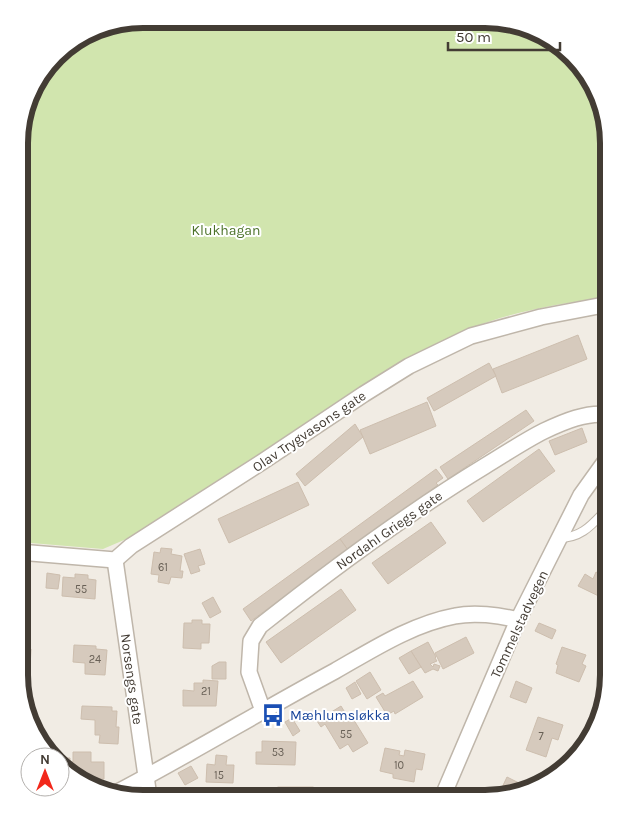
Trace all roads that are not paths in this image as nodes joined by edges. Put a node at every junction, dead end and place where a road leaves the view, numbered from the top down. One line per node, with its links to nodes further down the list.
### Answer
1 (600, 306): 7 (street, Olav Trygvasons gate)
2 (600, 415): 9 (street, Nordahl Griegs gate)
3 (600, 469): 5 (street, Tommelstadvegen)
4 (600, 516): 5 (lane)
5 (559, 538): 8 (street, Tommelstadvegen)
6 (28, 553): 7 (street)
7 (115, 560): 10 (street, Norsengs gate)
8 (518, 620): 9 (street); 13 (street, Tommelstadvegen)
9 (263, 711): 10 (street)
10 (146, 778): 11 (street); 12 (street, Norsengs gate)
11 (126, 789)
12 (148, 790)
13 (445, 790)

